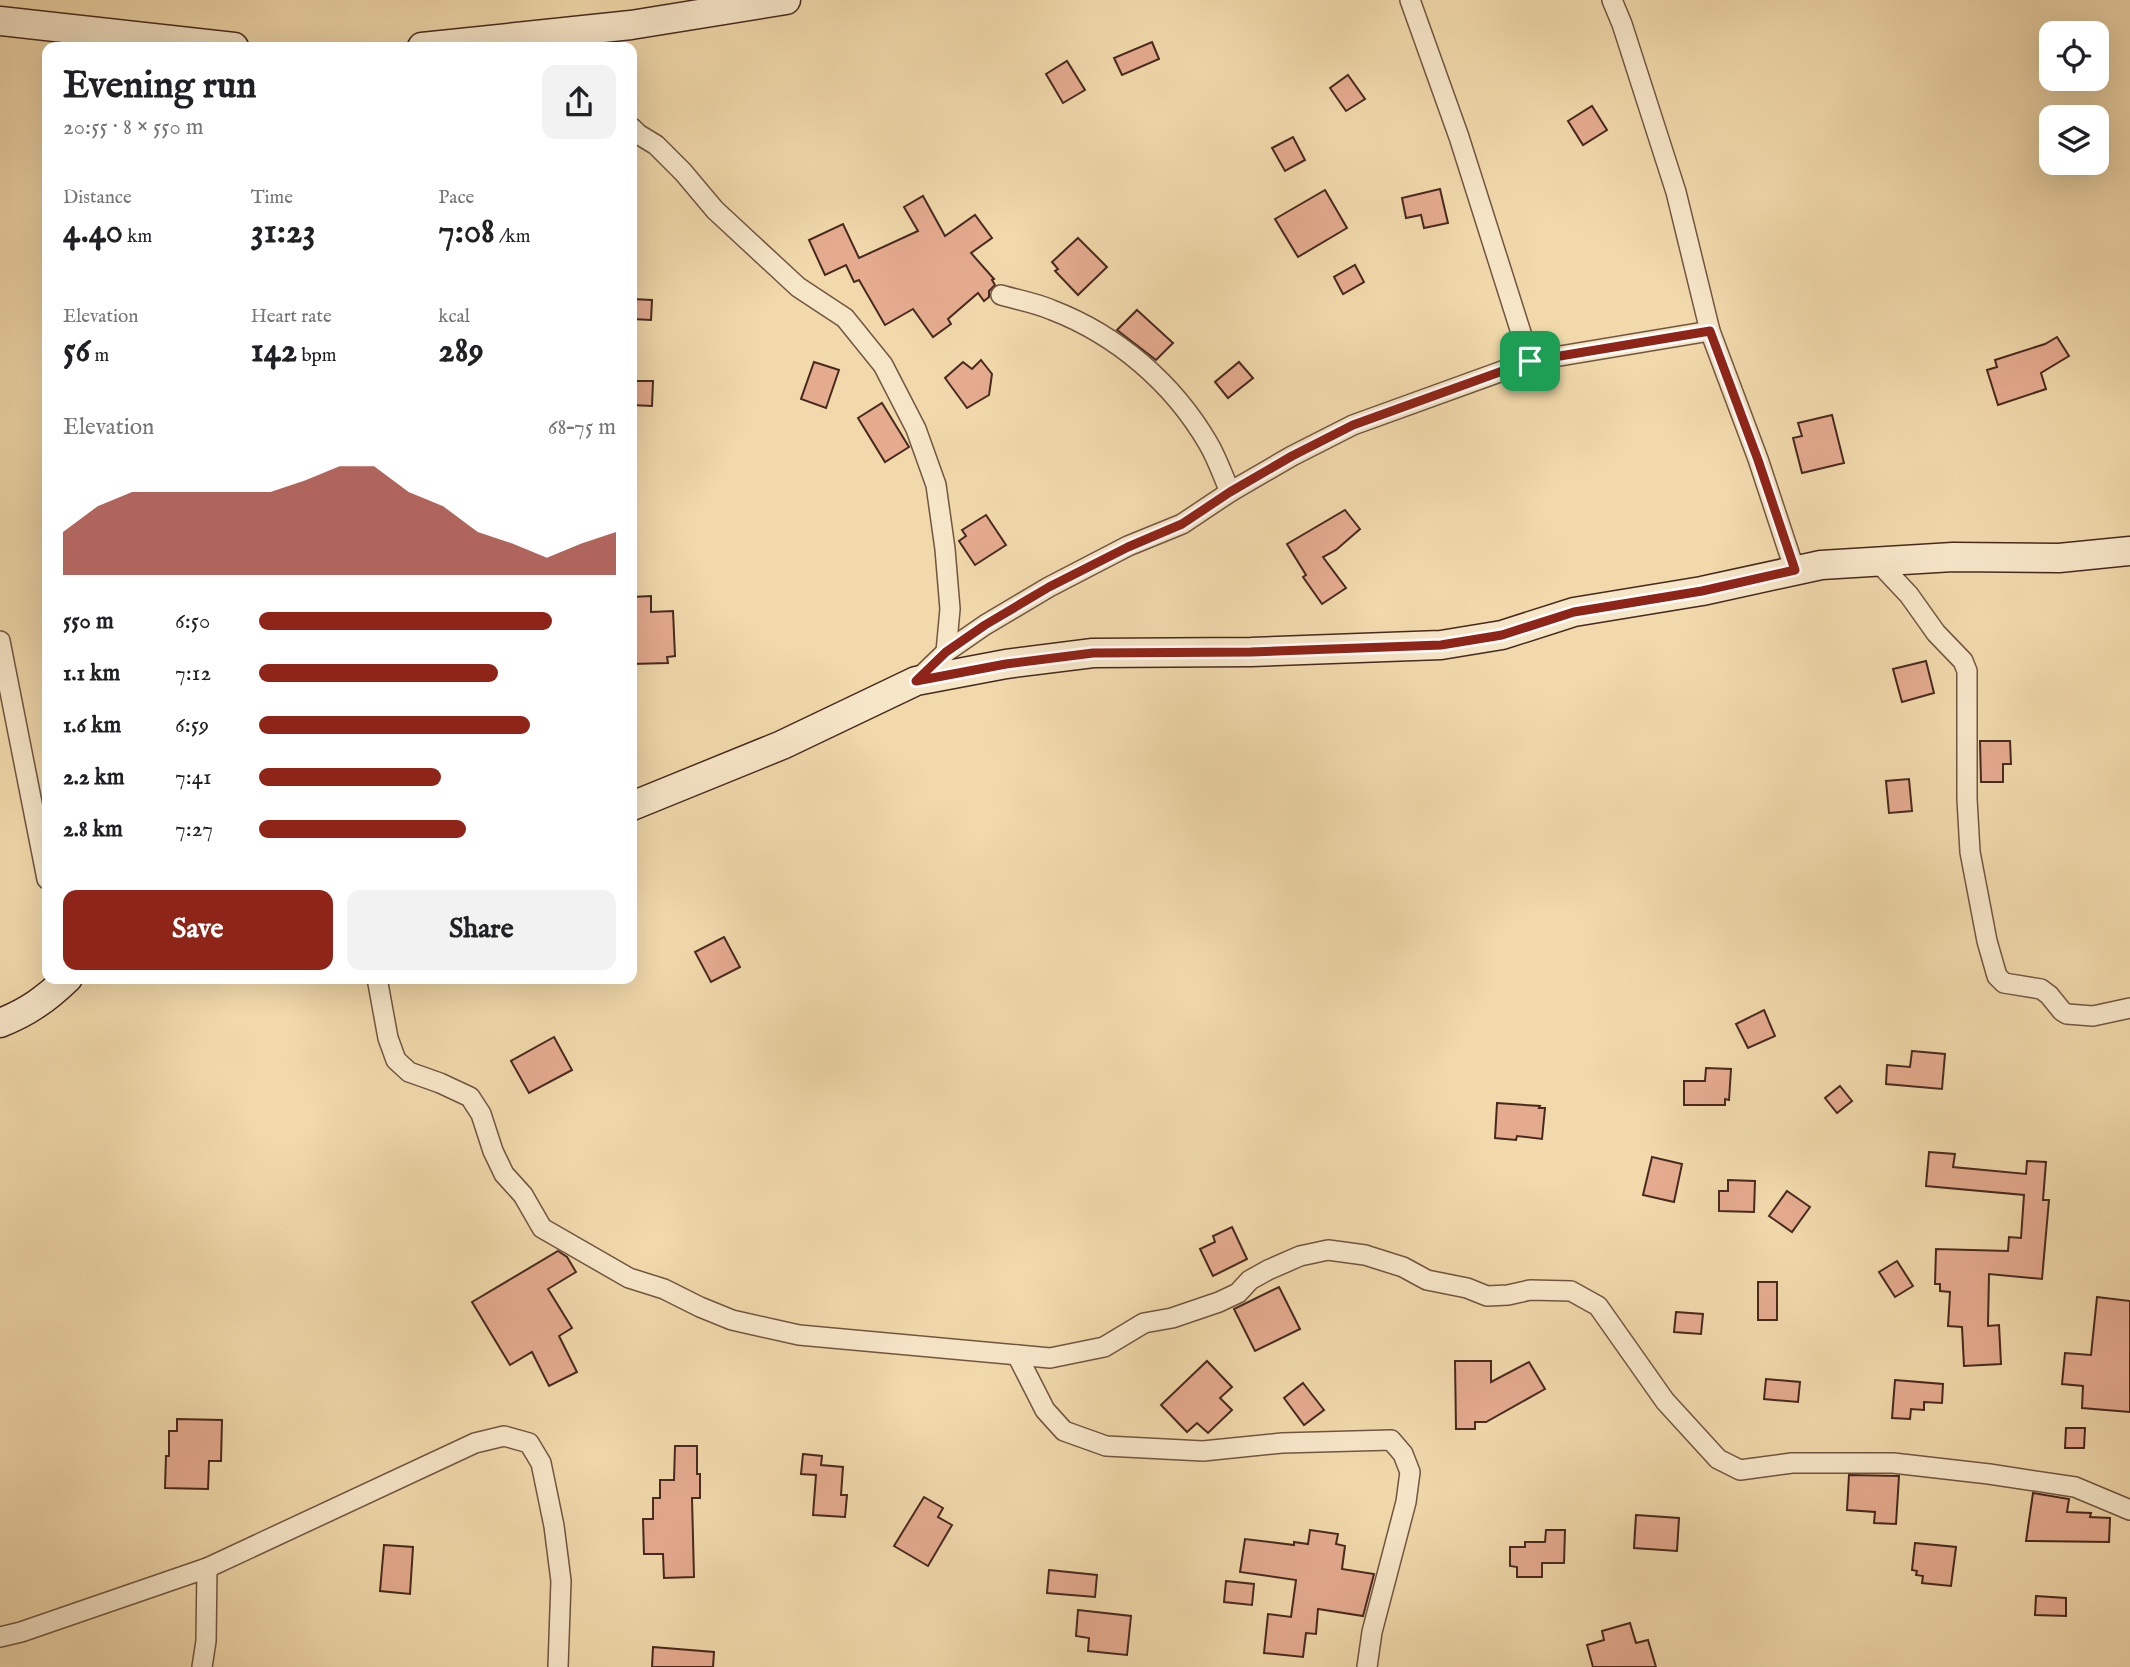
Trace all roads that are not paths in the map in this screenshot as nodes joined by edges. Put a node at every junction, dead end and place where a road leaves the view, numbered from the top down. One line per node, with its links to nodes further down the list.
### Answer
1 (1410, 0): 10 (street)
2 (1612, 0): 9 (street)
3 (775, 1): 6 (street)
4 (0, 21): 5 (street)
5 (189, 42)
6 (491, 42)
7 (637, 133): 16 (street)
8 (1001, 295): 11 (street)
9 (1710, 331): 10 (street); 14 (street)
10 (1530, 361): 11 (street)
11 (1230, 492): 16 (street)
12 (2130, 551): 13 (street)
13 (1877, 562): 14 (street); 22 (street)
14 (1795, 570): 17 (street)
15 (0, 641): 19 (street)
16 (946, 652): 17 (street)
17 (916, 681): 18 (street)
18 (637, 804)
19 (42, 854)
20 (62, 984): 23 (street)
21 (378, 984): 24 (street)
22 (2130, 1008)
23 (0, 1023)
24 (1017, 1355): 25 (street); 30 (street)
25 (2130, 1510)
26 (206, 1568): 27 (street); 28 (street); 29 (street)
27 (0, 1637)
28 (202, 1667)
29 (558, 1667)
30 (1367, 1667)

